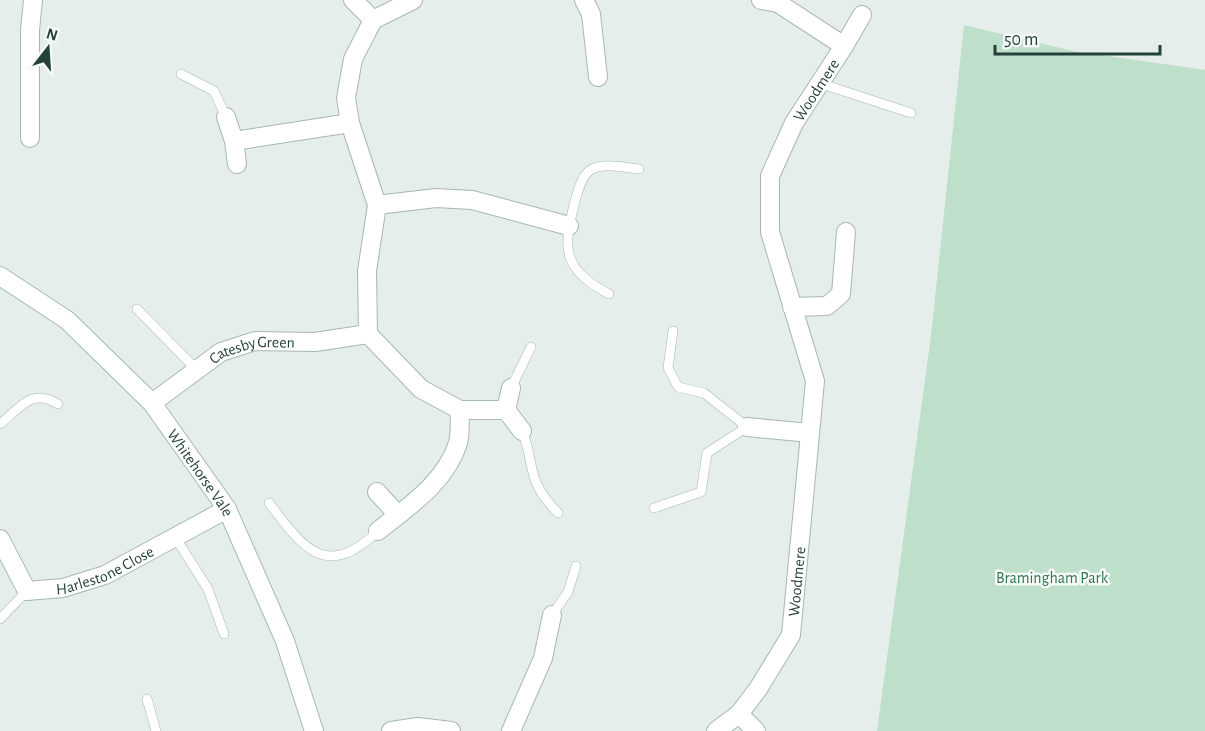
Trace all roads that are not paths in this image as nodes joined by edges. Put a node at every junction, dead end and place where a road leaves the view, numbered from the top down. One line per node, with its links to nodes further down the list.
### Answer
1 (33, 0): 15 (street)
2 (353, 0): 7 (street)
3 (413, 0): 7 (street)
4 (584, 0): 10 (street)
5 (761, 0): 8 (street, Woodmere)
6 (862, 15): 8 (street, Woodmere)
7 (373, 20): 14 (street)
8 (844, 46): 11 (street, Woodmere)
9 (181, 74): 13 (lane)
10 (598, 77)
11 (822, 84): 12 (lane); 24 (street, Woodmere)
12 (911, 113)
13 (226, 117): 16 (street)
14 (350, 123): 16 (street); 19 (street)
15 (30, 138)
16 (234, 141): 17 (street)
17 (237, 164)
18 (639, 169): 20 (lane)
19 (377, 205): 20 (street); 27 (street)
20 (569, 226): 23 (lane)
21 (846, 232): 24 (street)
22 (0, 276): 32 (street, Whitehorse Vale)
23 (609, 294)
24 (792, 307): 38 (street, Woodmere)
25 (137, 309): 29 (lane)
26 (673, 331): 36 (lane)
27 (368, 334): 29 (street, Catesby Green); 33 (street)
28 (531, 347): 30 (lane)
29 (197, 370): 32 (street, Catesby Green)
30 (511, 388): 34 (street)
31 (58, 404): 35 (lane)
32 (152, 404): 42 (street, Whitehorse Vale)
33 (460, 410): 34 (street); 44 (street)
34 (506, 410): 37 (street)
35 (0, 424)
36 (747, 427): 38 (street); 41 (lane)
37 (522, 431): 43 (lane)
38 (810, 433): 54 (street, Woodmere)
39 (377, 492): 44 (street)
40 (269, 503): 45 (lane)
41 (654, 508)
42 (227, 509): 46 (street, Harlestone Close); 56 (street, Whitehorse Vale)
43 (558, 513)
44 (398, 515): 45 (street)
45 (378, 531)
46 (175, 537): 49 (street, Harlestone Close); 52 (lane)
47 (0, 539): 49 (street)
48 (576, 566): 50 (lane)
49 (27, 591): 51 (lane)
50 (552, 615): 59 (street)
51 (0, 619)
52 (224, 634)
53 (147, 699): 55 (lane)
54 (739, 714): 60 (street, Woodmere); 61 (street)
55 (156, 731)
56 (314, 731)
57 (391, 731): 58 (street)
58 (451, 731)
59 (511, 731)
60 (716, 731)
61 (756, 731)

